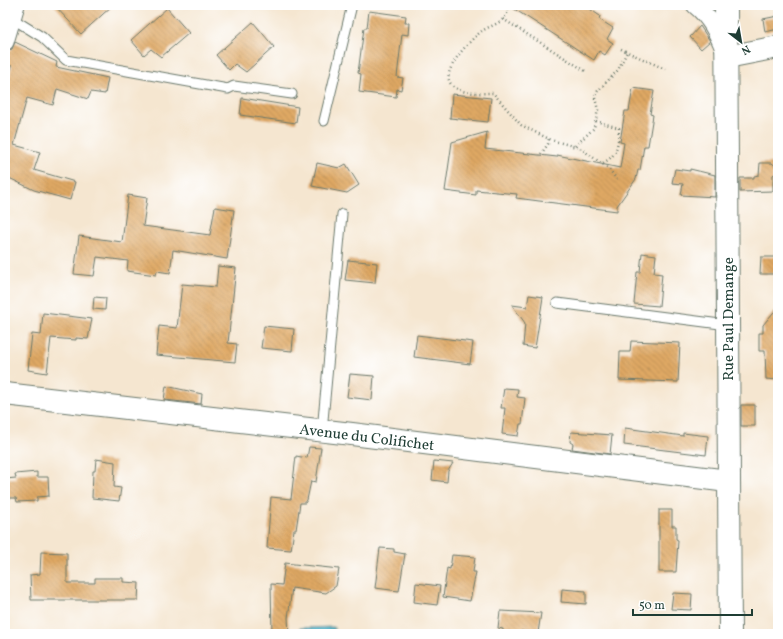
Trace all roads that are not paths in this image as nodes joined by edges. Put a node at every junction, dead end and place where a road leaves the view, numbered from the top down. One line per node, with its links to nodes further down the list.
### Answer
1 (352, 5): 9 (lane)
2 (695, 5): 7 (street)
3 (726, 5): 7 (main road, Rue Paul Demange)
4 (15, 12): 5 (street); 8 (lane)
5 (5, 42)
6 (778, 48): 7 (main road)
7 (727, 57): 12 (main road, Rue Paul Demange)
8 (292, 94)
9 (324, 121)
10 (342, 214): 14 (lane)
11 (557, 303): 12 (lane)
12 (728, 324): 15 (main road, Rue Paul Demange)
13 (5, 394): 14 (main road, Avenue du Colifichet)
14 (322, 431): 15 (main road, Avenue du Colifichet)
15 (728, 481): 16 (main road, Rue Paul Demange)
16 (730, 634)

